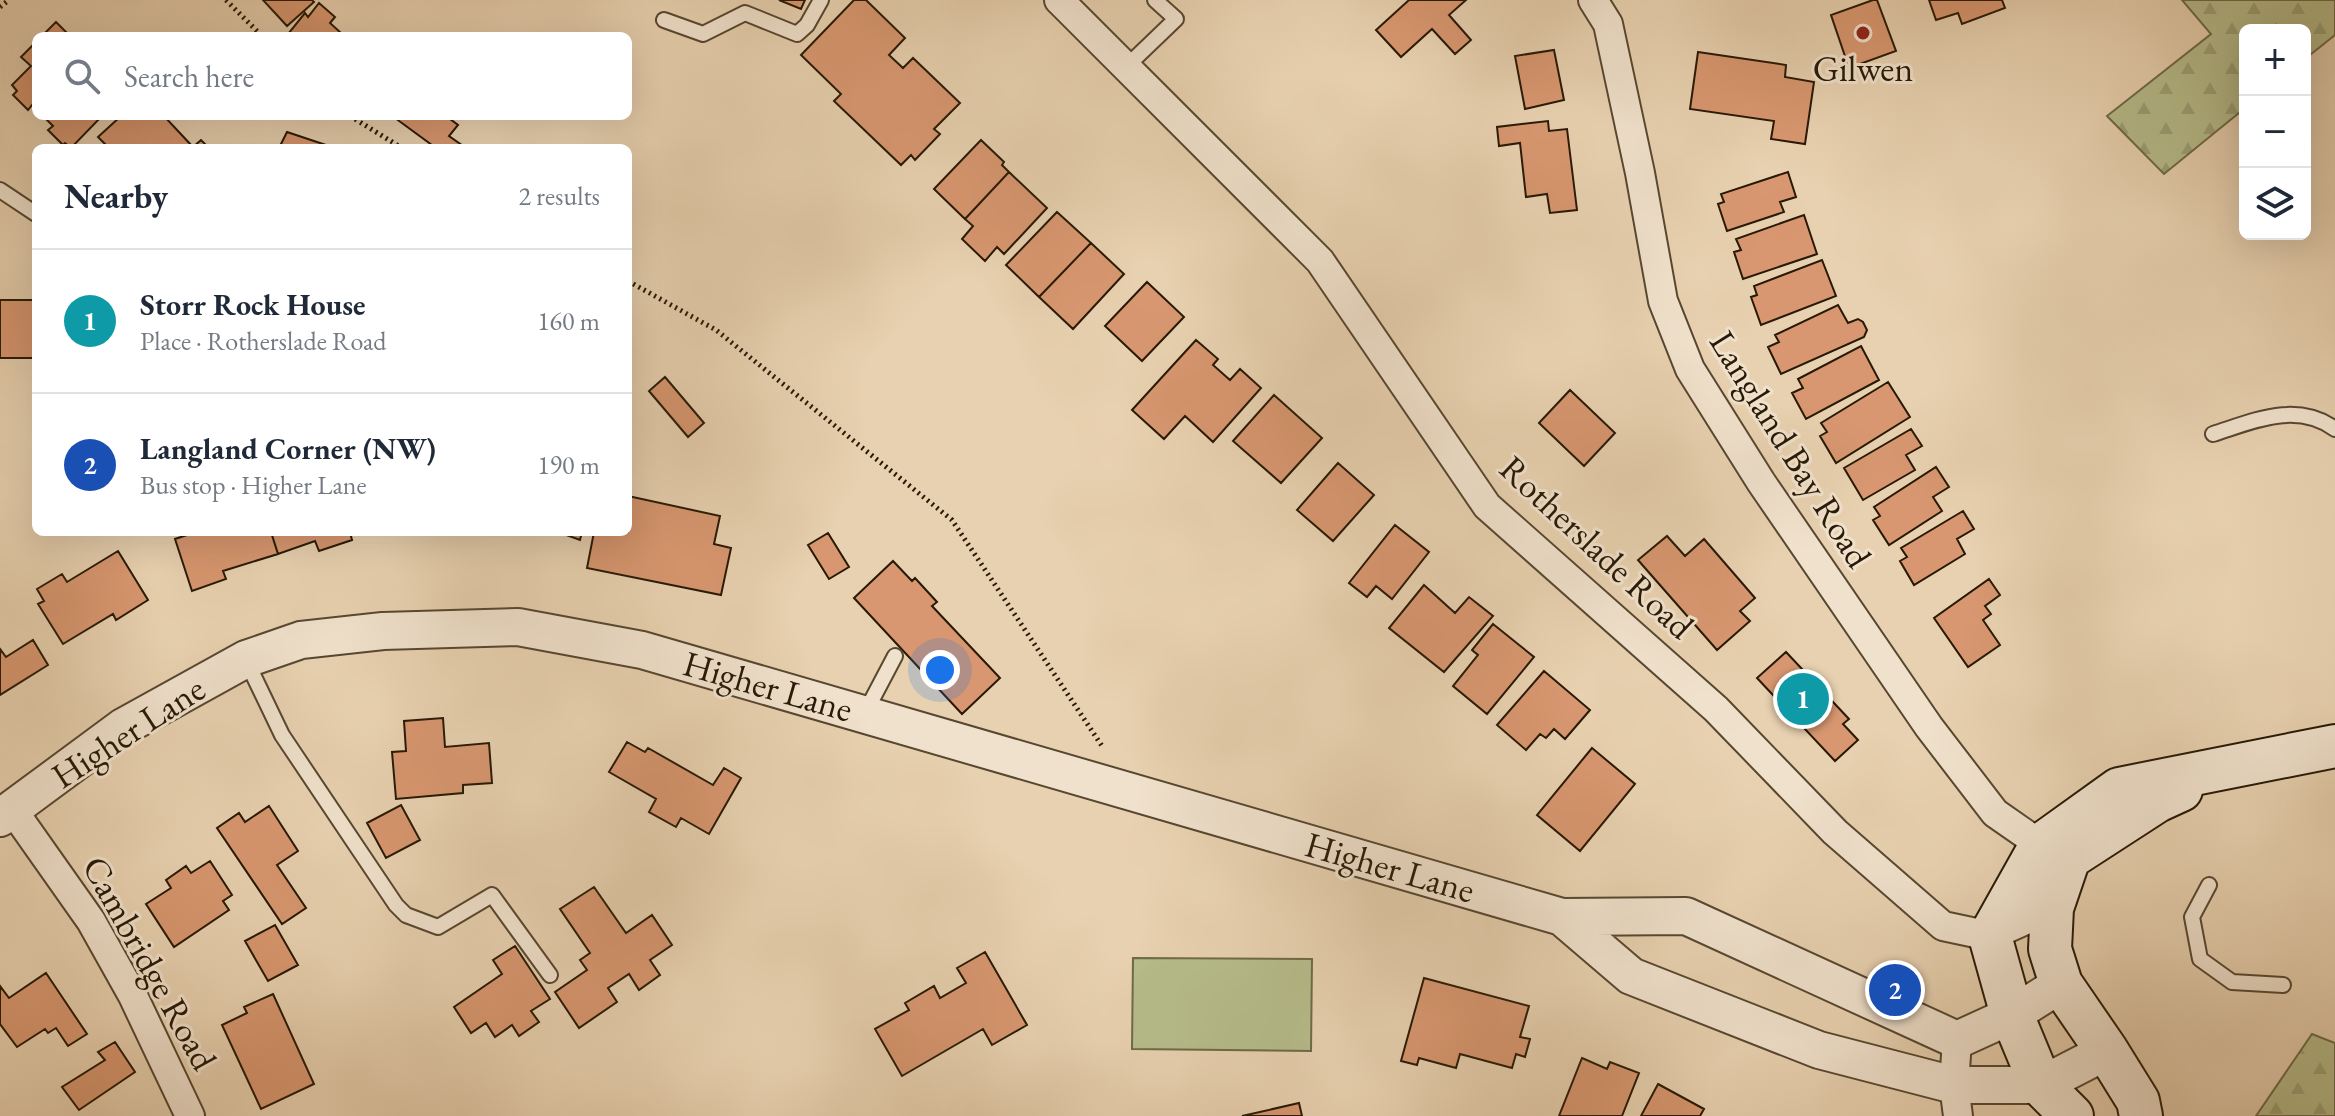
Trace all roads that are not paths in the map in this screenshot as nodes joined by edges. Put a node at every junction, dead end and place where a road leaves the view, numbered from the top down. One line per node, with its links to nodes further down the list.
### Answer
1 (821, 0): 5 (lane)
2 (1059, 0): 6 (street, Rotherslade Road)
3 (1155, 0): 6 (lane)
4 (1593, 0): 16 (street, Langland Bay Road)
5 (664, 20)
6 (1126, 67): 20 (street, Rotherslade Road)
7 (0, 190): 8 (lane)
8 (32, 211)
9 (2335, 429): 10 (lane)
10 (2213, 434)
11 (895, 656): 13 (lane)
12 (246, 659): 13 (street, Higher Lane); 15 (street, Higher Lane); 21 (lane)
13 (864, 714): 19 (street, Higher Lane)
14 (2335, 746): 16 (main road)
15 (6, 814): 29 (street, Cambridge Road)
16 (2055, 851): 18 (main road); 20 (main road)
17 (2209, 885): 23 (lane)
18 (2052, 908): 20 (street); 22 (main road)
19 (1562, 917): 25 (street, Higher Lane); 28 (street, Higher Lane)
20 (1990, 936): 24 (main road)
21 (550, 975)
22 (2061, 984): 24 (street); 26 (main road)
23 (2283, 985)
24 (2012, 1015): 25 (street); 27 (main road)
25 (1957, 1040): 28 (street)
26 (2107, 1051): 27 (street, Higher Lane); 31 (main road)
27 (2041, 1085): 28 (street, Higher Lane); 30 (main road)
28 (1956, 1100)
29 (190, 1116)
30 (2072, 1116)
31 (2141, 1116)

